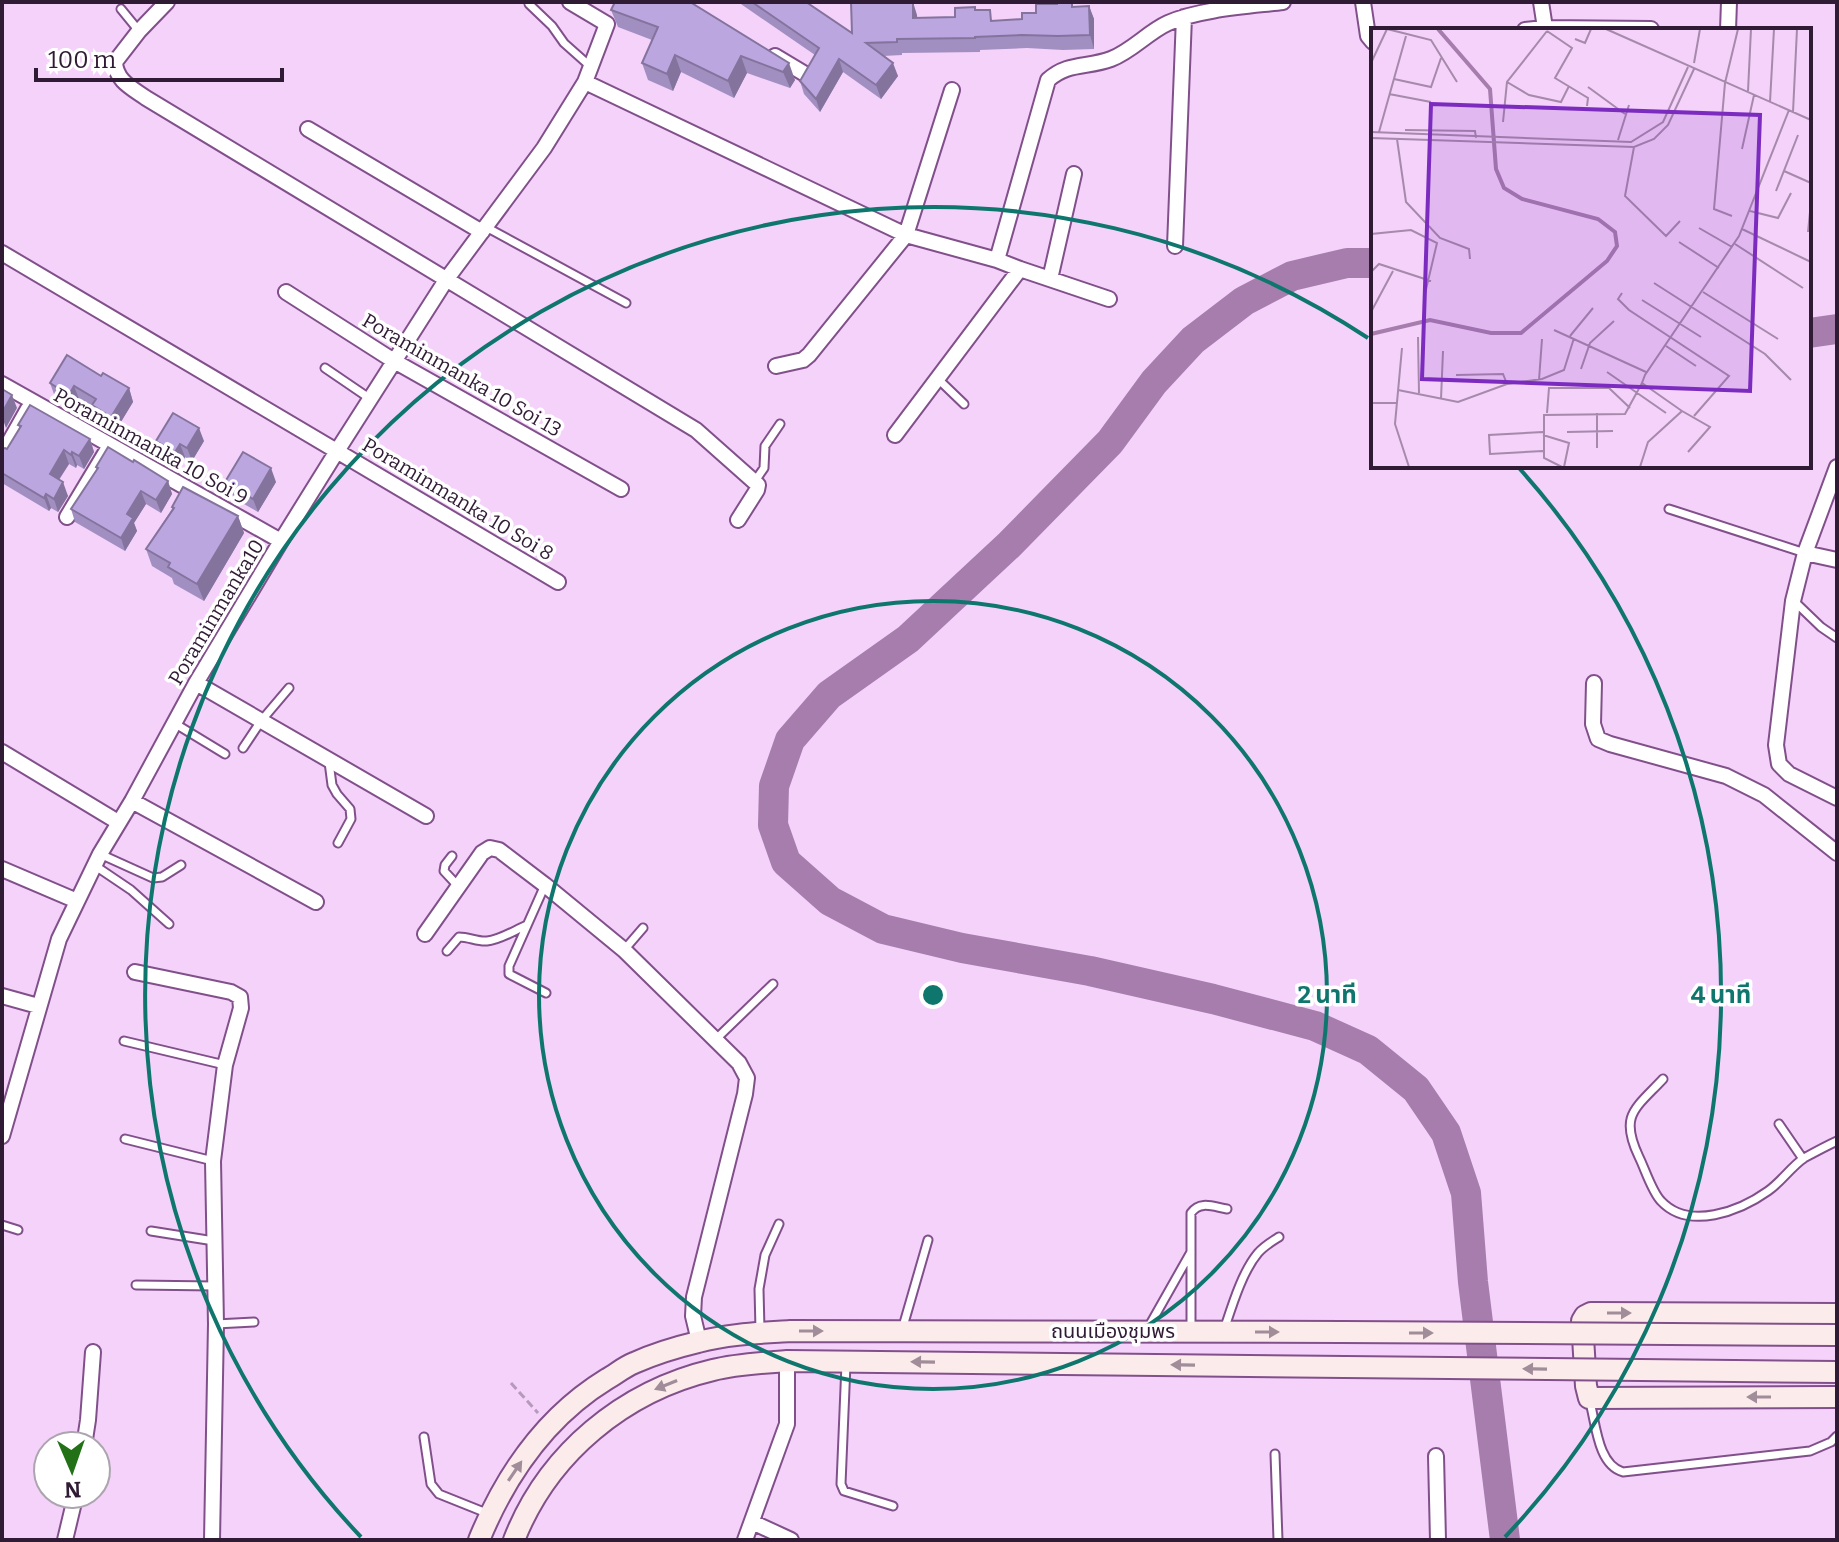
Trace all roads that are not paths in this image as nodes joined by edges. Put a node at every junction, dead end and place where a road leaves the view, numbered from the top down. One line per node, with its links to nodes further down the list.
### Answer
1 (167, 2): 12 (street)
2 (570, 2): 15 (street, Poraminmanka10)
3 (1283, 2): 9 (street)
4 (1363, 2): 13 (street)
5 (1541, 2): 10 (street)
6 (1729, 2): 11 (street)
7 (529, 4): 15 (lane)
8 (121, 9): 12 (lane)
9 (1184, 17): 23 (street); 25 (street)
10 (1545, 28)
11 (1728, 28)
12 (139, 31): 28 (street)
13 (1371, 40)
14 (767, 50): 16 (street)
15 (591, 67): 17 (street, Poraminmanka10)
16 (805, 74)
17 (585, 82): 21 (street, Poraminmanka10); 22 (street)
18 (952, 90): 22 (street)
19 (308, 129): 21 (street)
20 (1074, 174): 27 (street)
21 (484, 230): 28 (street, Poraminmanka10); 31 (lane)
22 (906, 235): 25 (street); 33 (street)
23 (1175, 246)
24 (2, 253): 43 (street, Poraminmanka 10 Soi 8)
25 (997, 260): 26 (street)
26 (1020, 269): 27 (street); 35 (street)
27 (1050, 279): 30 (street)
28 (446, 280): 32 (street, Poraminmanka10); 46 (street)
29 (286, 292): 32 (street, Poraminmanka 10 Soi 13)
30 (1109, 299)
31 (626, 303)
32 (394, 361): 37 (street, Poraminmanka10); 47 (street, Poraminmanka 10 Soi 13)
33 (776, 366)
34 (325, 368): 37 (lane)
35 (937, 378): 39 (lane); 41 (street)
36 (2, 384): 38 (street, Poraminmanka 10 Soi 9)
37 (370, 399): 43 (street, Poraminmanka10)
38 (32, 402): 42 (street, Poraminmanka 10 Soi 9); 44 (street)
39 (964, 404)
40 (780, 424): 46 (lane)
41 (895, 435)
42 (110, 446): 49 (street); 51 (street, Poraminmanka 10 Soi 9)
43 (337, 451): 51 (street, Poraminmanka10); 54 (street, Poraminmanka 10 Soi 8)
44 (2, 455)
45 (1837, 467): 52 (street)
46 (755, 481): 50 (street)
47 (621, 489)
48 (1669, 509): 52 (lane)
49 (67, 517)
50 (738, 520)
51 (281, 541): 57 (street, Poraminmanka10)
52 (1805, 553): 53 (street); 55 (street)
53 (1837, 560)
54 (558, 582)
55 (1793, 601): 56 (lane); 66 (street)
56 (1837, 638)
57 (196, 683): 60 (street); 61 (street, Poraminmanka10)
58 (1594, 683): 71 (street)
59 (289, 688): 60 (lane)
60 (261, 721): 62 (lane); 65 (street)
61 (174, 723): 64 (lane); 67 (street, Poraminmanka10)
62 (243, 748)
63 (2, 752): 69 (street)
64 (225, 754)
65 (329, 760): 68 (street); 70 (lane)
66 (1837, 798)
67 (132, 801): 69 (street, Poraminmanka10); 79 (street)
68 (426, 816)
69 (118, 822): 73 (street, Poraminmanka10)
70 (338, 843)
71 (1837, 853)
72 (452, 856): 77 (lane)
73 (97, 860): 74 (lane); 78 (street, Poraminmanka10); 80 (lane)
74 (181, 865)
75 (2, 869): 78 (street)
76 (545, 885): 77 (street); 81 (lane); 84 (street)
77 (458, 886): 83 (street)
78 (77, 901): 90 (street, Poraminmanka10)
79 (316, 902)
80 (169, 924)
81 (527, 925): 85 (lane); 88 (lane)
82 (643, 928): 84 (lane)
83 (425, 934)
84 (624, 950): 91 (street)
85 (447, 951)
86 (135, 972): 93 (street)
87 (773, 984): 91 (lane)
88 (546, 993)
89 (2, 996): 90 (street)
90 (38, 1006): 96 (street, Poraminmanka10)
91 (715, 1040): 121 (street)
92 (124, 1041): 93 (lane)
93 (225, 1065): 100 (street)
94 (1663, 1079): 99 (lane)
95 (1779, 1124): 99 (lane)
96 (2, 1136)
97 (125, 1139): 100 (lane)
98 (1837, 1141): 99 (lane)
99 (1803, 1159)
100 (213, 1161): 108 (street)
101 (1227, 1209): 109 (lane)
102 (779, 1224): 119 (lane)
103 (2, 1225): 104 (lane)
104 (18, 1230)
105 (151, 1231): 108 (lane)
106 (1279, 1237): 118 (lane)
107 (928, 1240): 115 (lane)
108 (214, 1241): 111 (street)
109 (1192, 1250): 116 (lane); 117 (lane)
110 (136, 1285): 111 (lane)
111 (215, 1286): 114 (street)
112 (1837, 1314): 127 (main road, one-way to 112)
113 (254, 1322): 114 (lane)
114 (216, 1324): 138 (street)
115 (902, 1331): 116 (main road, ถนนเมืองชุมพร); 119 (main road, ถนนเมืองชุมพร, one-way to 115)
116 (1146, 1331): 117 (main road, ถนนเมืองชุมพร)
117 (1191, 1332): 118 (main road, ถนนเมืองชุมพร)
118 (1223, 1332): 120 (main road, ถนนเมืองชุมพร, one-way to 120, bridge)
119 (760, 1333): 121 (main road, ถนนเมืองชุมพร)
120 (1837, 1335)
121 (699, 1341): 135 (main road, ถนนเมืองชุมพร, one-way to 121)
122 (93, 1352): 128 (street)
123 (787, 1361): 124 (main road, ถนนเมืองชุมพร); 136 (street); 140 (main road, ถนนเมืองชุมพร, one-way to 140)
124 (846, 1362): 125 (main road, ถนนเมืองชุมพร, one-way to 124, bridge); 133 (lane)
125 (1837, 1372)
126 (1837, 1397): 127 (main road, one-way to 127)
127 (1589, 1398): 129 (lane)
128 (86, 1430)
129 (1837, 1436)
130 (424, 1437): 135 (lane)
131 (1275, 1454): 143 (lane)
132 (1436, 1456): 144 (street)
133 (893, 1506)
134 (72, 1510): 137 (street)
135 (490, 1514): 139 (main road, ถนนเมืองชุมพร)
136 (752, 1522): 141 (street); 142 (street)
137 (65, 1540)
138 (212, 1540)
139 (479, 1540)
140 (514, 1540)
141 (745, 1540)
142 (791, 1540)
143 (1278, 1540)
144 (1438, 1540)

